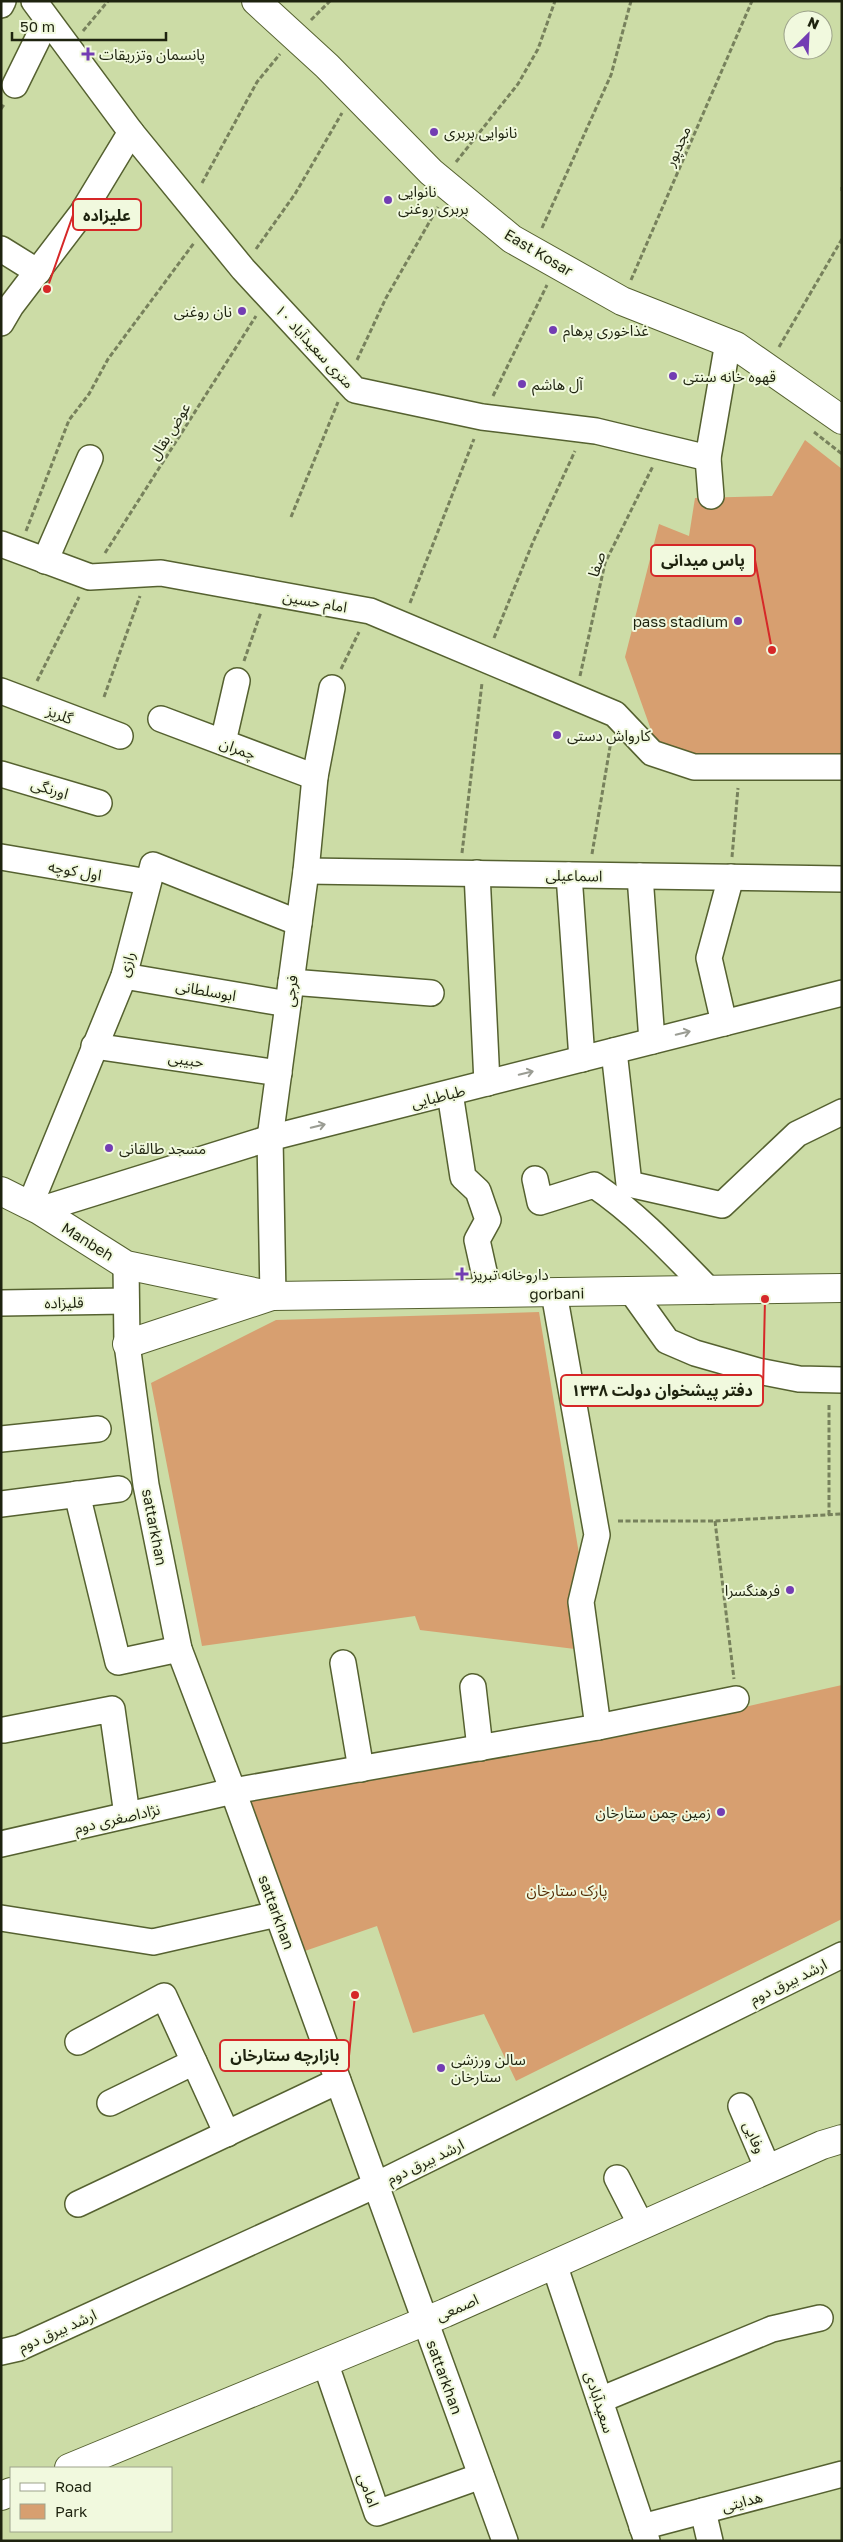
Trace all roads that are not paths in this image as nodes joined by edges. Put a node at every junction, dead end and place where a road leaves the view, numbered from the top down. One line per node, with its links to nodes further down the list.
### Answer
1 (256, 1): 8 (main road, East Kosar)
2 (41, 10): 3 (street); 4 (street, ۱۰ متری سعیدآباد)
3 (14, 85)
4 (131, 132): 6 (street); 11 (street, ۱۰ متری سعیدآباد)
5 (1, 249): 6 (street)
6 (38, 272): 7 (street)
7 (1, 323)
8 (728, 342): 9 (main road, East Kosar); 11 (street)
9 (842, 420)
10 (90, 458): 14 (street)
11 (708, 458): 12 (street)
12 (710, 496)
13 (10, 547): 14 (street, امام حسین)
14 (46, 561): 21 (street, امام حسین)
15 (237, 681): 20 (street)
16 (332, 688): 23 (street, فرجی)
17 (1, 691): 19 (street, گلریز)
18 (161, 719): 20 (street, چمران)
19 (120, 736)
20 (223, 742): 23 (street, چمران)
21 (842, 767)
22 (1, 774): 24 (street, اورنگی)
23 (316, 777): 26 (street, فرجی)
24 (98, 803)
25 (1, 857): 32 (street, اول کوچه)
26 (306, 871): 27 (street, اسماعیلی); 33 (street, فرجی)
27 (468, 873): 28 (street, اسماعیلی); 44 (street)
28 (579, 875): 29 (street, اسماعیلی); 42 (street)
29 (640, 876): 30 (street, اسماعیلی); 39 (street)
30 (731, 877): 31 (street, اسماعیلی); 38 (street)
31 (842, 878)
32 (148, 882): 33 (street, رازی); 34 (street, رازی)
33 (299, 923): 35 (street, فرجی)
34 (124, 976): 35 (street, ابوسلطانی); 40 (street, رازی)
35 (290, 993): 36 (street, ابوسلطانی); 43 (street, فرجی)
36 (431, 993)
37 (842, 993): 38 (street, طباطبایی)
38 (724, 1023): 39 (street, طباطبایی, one-way to 38)
39 (652, 1041): 41 (street, طباطبایی)
40 (94, 1046): 43 (street, حبیبی); 51 (street, رازی)
41 (614, 1051): 42 (street, طباطبایی); 50 (street)
42 (582, 1059): 44 (street, طباطبایی, one-way to 42)
43 (279, 1073): 47 (street, فرجی)
44 (487, 1083): 45 (street, طباطبایی)
45 (450, 1093): 47 (street, طباطبایی, one-way to 45); 57 (street)
46 (842, 1112): 50 (street)
47 (270, 1138): 51 (street, طباطبایی); 58 (street, فرجی)
48 (535, 1179): 50 (street)
49 (1, 1191): 51 (main road, Manbeh)
50 (625, 1194): 54 (street)
51 (34, 1208): 52 (main road, Manbeh)
52 (126, 1265): 58 (main road, Manbeh); 59 (street, sattarkhan)
53 (842, 1288): 54 (main road, gorbani)
54 (710, 1291): 55 (main road, gorbani)
55 (632, 1292): 56 (main road, gorbani); 62 (street)
56 (554, 1293): 57 (main road, gorbani); 72 (street)
57 (489, 1294): 58 (main road, gorbani)
58 (273, 1296): 61 (main road)
59 (126, 1301): 60 (street, قلیزاده); 61 (street, sattarkhan)
60 (1, 1303)
61 (127, 1344): 68 (street, sattarkhan)
62 (836, 1380)
63 (98, 1429): 64 (street)
64 (1, 1439)
65 (119, 1489): 66 (street)
66 (77, 1494): 67 (street); 68 (street)
67 (1, 1504)
68 (179, 1649): 76 (street, sattarkhan)
69 (343, 1663): 75 (street)
70 (473, 1687): 74 (street)
71 (736, 1699): 72 (street, نژاداصغری دوم)
72 (598, 1727): 74 (street, نژاداصغری دوم)
73 (4, 1730): 77 (street)
74 (480, 1748): 75 (street, نژاداصغری دوم)
75 (361, 1769): 76 (street, نژاداصغری دوم)
76 (233, 1791): 77 (street, نژاداصغری دوم); 79 (street, sattarkhan)
77 (127, 1816): 78 (street, نژاداصغری دوم)
78 (1, 1844)
79 (277, 1914): 80 (street); 84 (street, sattarkhan)
80 (1, 1918)
81 (842, 1955): 91 (street, ارشد بیرق دوم)
82 (78, 2042): 83 (street)
83 (194, 2062): 85 (street); 87 (street)
84 (338, 2081): 87 (street); 91 (street, sattarkhan)
85 (110, 2103)
86 (741, 2106): 89 (street, وفایی)
87 (227, 2134): 92 (street)
88 (842, 2139): 89 (main road, اصمعی)
89 (768, 2169): 93 (main road, اصمعی)
90 (617, 2178): 93 (street)
91 (376, 2185): 96 (street, sattarkhan); 97 (street, ارشد بیرق دوم)
92 (78, 2204)
93 (641, 2225): 94 (main road, اصمعی)
94 (554, 2264): 96 (main road, اصمعی); 99 (street, سعیدآبادی)
95 (820, 2318): 99 (street)
96 (425, 2321): 98 (main road, اصمعی); 102 (street, sattarkhan)
97 (1, 2352)
98 (325, 2362): 100 (main road, اصمعی); 102 (street, امامی)
99 (600, 2400): 104 (street, سعیدآبادی)
100 (71, 2467)
101 (842, 2474): 103 (street, هدایتی)
102 (481, 2476): 105 (street, sattarkhan)
103 (704, 2511): 104 (street, هدایتی); 106 (street)
104 (645, 2534)
105 (505, 2541)
106 (710, 2541)

